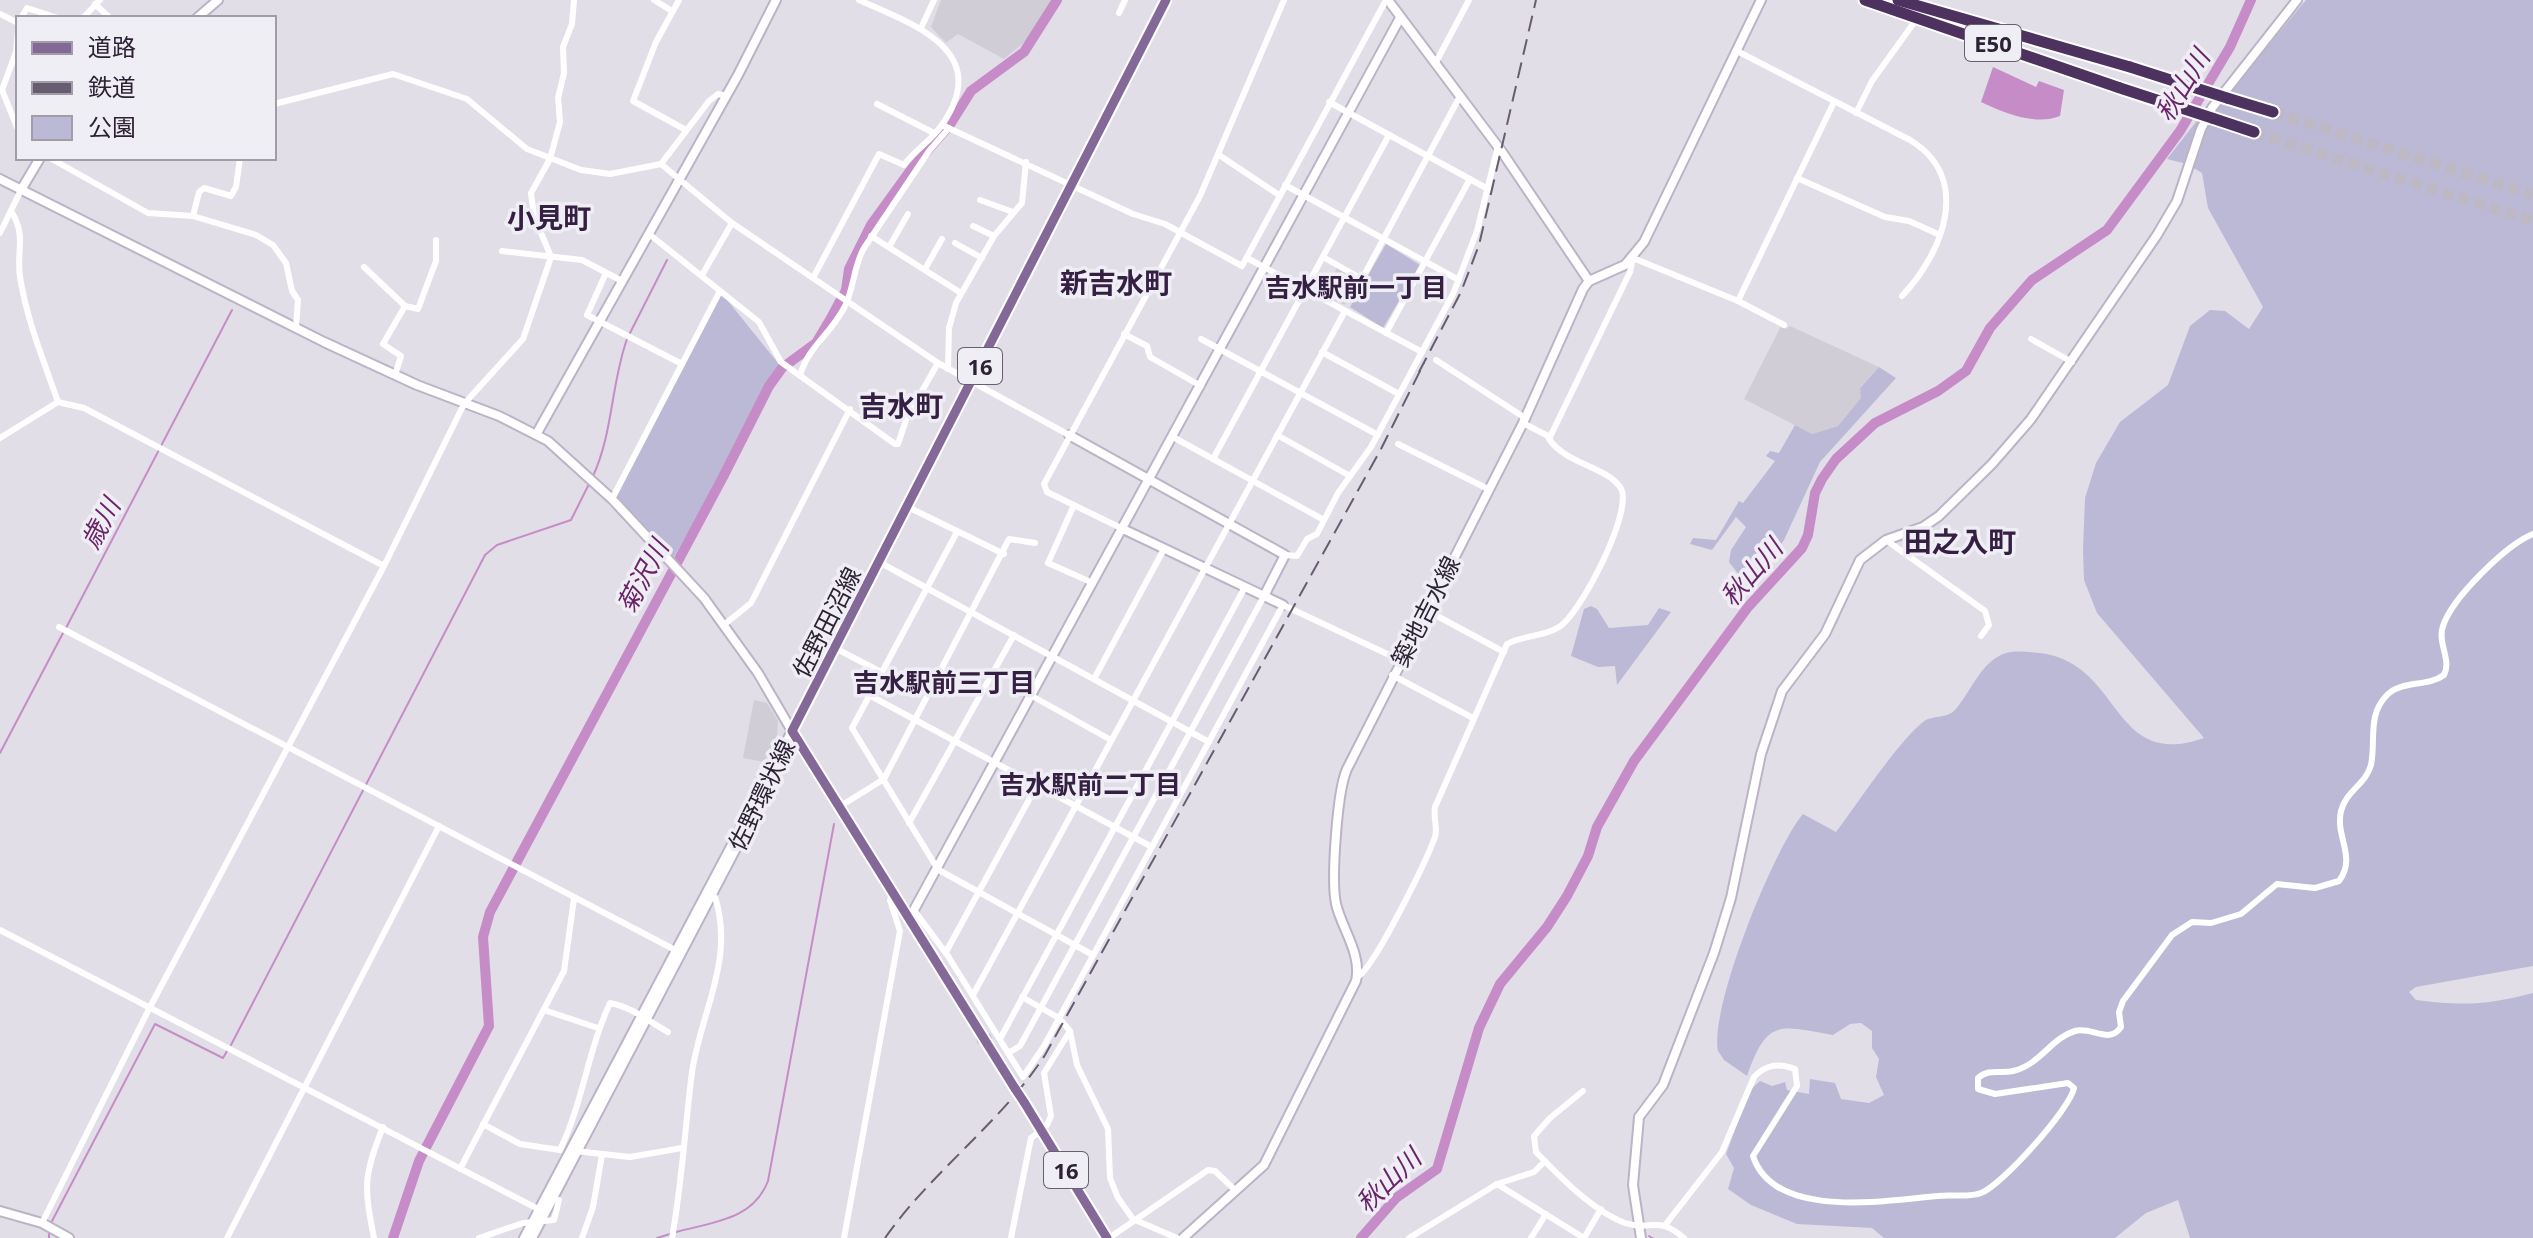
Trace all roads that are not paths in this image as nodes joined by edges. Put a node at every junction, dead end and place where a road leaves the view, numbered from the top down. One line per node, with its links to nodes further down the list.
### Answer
1 (218, 0): 21 (street)
2 (574, 0): 47 (street)
3 (654, 0): 17 (street)
4 (679, 0): 17 (street)
5 (776, 0): 29 (street)
6 (859, 0): 24 (street)
7 (934, 0): 24 (street)
8 (1125, 0): 18 (street)
9 (1166, 0): 57 (main road, 佐野田沼線 / 16)
10 (1284, 0): 45 (street)
11 (1388, 0): 22 (street); 31 (street)
12 (1469, 0): 27 (street)
13 (1761, 0): 25 (street)
14 (1865, 0): 41 (highway, E50, bridge)
15 (1898, 0): 35 (highway, E50, bridge)
16 (2297, 0): 117 (street)
17 (672, 11): 40 (street)
18 (1119, 13)
19 (22, 16): 20 (street)
20 (52, 16)
21 (199, 16)
22 (1400, 18): 27 (street); 36 (street)
23 (1913, 24): 37 (street)
24 (921, 28): 39 (street)
25 (1737, 51): 32 (street); 87 (street)
26 (16, 52): 28 (street)
27 (1435, 64): 30 (street)
28 (1, 89): 38 (street)
29 (727, 96): 40 (street); 56 (street)
30 (1460, 96): 44 (street); 46 (street)
31 (1329, 102): 36 (street); 58 (street)
32 (1834, 102): 37 (street); 53 (street)
33 (276, 104): 47 (street)
34 (877, 104): 42 (street)
35 (2273, 112)
36 (1348, 113): 43 (street); 62 (street)
37 (1856, 113): 74 (street)
38 (16, 125)
39 (946, 126): 42 (street); 51 (street); 75 (street)
40 (686, 130): 52 (street)
41 (2254, 132)
42 (934, 133): 94 (street)
43 (1389, 135): 46 (street); 68 (street)
44 (1498, 146): 59 (street); 97 (street)
45 (1219, 155): 61 (street); 71 (street)
46 (1429, 156): 55 (street); 78 (street)
47 (550, 159): 52 (street); 83 (street)
48 (39, 160): 60 (street)
49 (54, 160): 67 (street)
50 (240, 160): 67 (street)
51 (1026, 162): 57 (street); 65 (street)
52 (661, 164): 56 (street)
53 (1797, 178): 74 (street); 102 (street)
54 (0, 179): 60 (street)
55 (1470, 179): 59 (street); 88 (street)
56 (678, 182): 69 (street); 73 (street)
57 (1072, 185): 71 (street); 124 (main road, 佐野田沼線 / 16)
58 (1285, 185): 61 (street); 62 (street)
59 (1488, 189): 95 (street)
60 (21, 190): 64 (street); 108 (street)
61 (1279, 195): 86 (street)
62 (1304, 196): 68 (street); 90 (street)
63 (980, 200): 65 (street)
64 (11, 211): 72 (street); 128 (street)
65 (1013, 212): 76 (street)
66 (908, 214): 81 (street)
67 (193, 216): 108 (street)
68 (1344, 218): 78 (street); 84 (street)
69 (732, 223): 93 (street); 94 (street)
70 (973, 226): 76 (street)
71 (1181, 231): 86 (street); 110 (street)
72 (0, 233)
73 (649, 234): 93 (street); 96 (street)
74 (1940, 235): 101 (street)
75 (871, 236): 81 (street); 103 (street)
76 (994, 236): 85 (street)
77 (942, 239): 91 (street)
78 (1384, 239): 84 (street); 88 (street)
79 (436, 240): 104 (street)
80 (955, 243): 85 (street)
81 (889, 247): 91 (street)
82 (502, 251): 83 (street)
83 (551, 257): 92 (street); 129 (street)
84 (1323, 257): 98 (street)
85 (982, 258): 100 (street)
86 (1247, 258): 90 (street)
87 (1633, 258): 97 (street); 102 (street); 137 (street)
88 (1424, 262): 95 (street); 109 (street)
89 (364, 267): 104 (street)
90 (1265, 268): 98 (street); 113 (street)
91 (925, 269): 100 (street)
92 (606, 273): 96 (street); 106 (street)
93 (702, 275): 99 (street)
94 (813, 278): 103 (street)
95 (1459, 280): 115 (street)
96 (622, 281): 106 (street)
97 (1589, 281): 131 (street, 築地吉水線)
98 (1305, 289): 105 (street); 121 (street)
99 (720, 291): 119 (street); 123 (street)
100 (961, 293): 120 (street)
101 (1902, 296)
102 (1738, 301): 107 (street)
103 (847, 302): 118 (street); 123 (street)
104 (405, 306): 122 (street)
105 (1345, 311): 109 (street); 114 (street)
106 (599, 322): 119 (street); 132 (street)
107 (1784, 325)
108 (296, 327): 122 (street)
109 (1386, 333): 115 (street)
110 (1124, 334): 125 (street); 133 (street)
111 (1201, 339): 113 (street)
112 (2031, 339): 117 (street)
113 (1221, 350): 121 (street); 125 (street)
114 (1322, 352): 126 (street); 127 (street)
115 (1422, 352): 127 (street)
116 (1436, 360): 131 (street)
117 (2072, 362): 153 (street)
118 (938, 363): 120 (street); 130 (street)
119 (682, 364): 145 (street)
120 (948, 369): 124 (street)
121 (1261, 371): 126 (street); 140 (street)
122 (395, 375): 129 (street)
123 (800, 376): 130 (street)
124 (972, 382): 133 (street); 147 (main road, 佐野田沼線 / 16)
125 (1201, 386): 136 (street)
126 (1300, 393): 134 (street); 135 (street)
127 (1399, 394): 135 (street)
128 (58, 402): 138 (street); 159 (street)
129 (464, 404): 132 (street); 159 (street)
130 (850, 409): 168 (street)
131 (1524, 420): 137 (street); 144 (street, 築地吉水線)
132 (537, 433): 145 (street)
133 (1069, 435): 142 (street); 146 (street)
134 (1277, 435): 141 (street); 143 (street)
135 (1378, 435): 141 (street)
136 (1173, 437): 140 (street); 142 (street)
137 (1550, 437): 173 (street)
138 (0, 438)
139 (1398, 444): 144 (street)
140 (1213, 459): 143 (street)
141 (1350, 476): 148 (street)
142 (1149, 480): 149 (street); 150 (street)
143 (1252, 480): 148 (street); 149 (street)
144 (1488, 489): 166 (street, 築地吉水線)
145 (612, 499): 168 (street)
146 (1074, 505): 150 (street); 161 (street)
147 (908, 507): 151 (street); 158 (main road, 佐野田沼線 / 16)
148 (1324, 520): 157 (street)
149 (1229, 524): 157 (street); 160 (street)
150 (1123, 529): 155 (street); 161 (street)
151 (957, 532): 156 (street); 163 (street)
152 (2533, 534): 249 (street)
153 (1886, 540): 171 (street); 248 (street)
154 (1035, 543): 156 (street)
155 (1164, 549): 160 (street); 178 (street)
156 (1004, 554): 167 (street)
157 (1285, 555): 164 (street)
158 (879, 562): 163 (street); 172 (main road, 佐野田沼線 / 16)
159 (384, 566): 190 (street)
160 (1205, 568): 162 (street); 181 (street)
161 (1094, 583): 174 (street)
162 (1245, 587): 164 (street); 184 (street)
163 (927, 588): 167 (street); 176 (street)
164 (1264, 596): 165 (street); 186 (street)
165 (1283, 605): 175 (street); 189 (street)
166 (1426, 609): 173 (street); 175 (street, 築地吉水線)
167 (973, 613): 170 (street); 183 (street)
168 (725, 624): 185 (street)
169 (59, 627): 190 (street)
170 (1014, 635): 174 (street); 187 (street)
171 (1981, 636)
172 (835, 648): 176 (street); 185 (main road, 佐野田沼線 / 16)
173 (1504, 652): 182 (street)
174 (1054, 657): 178 (street); 180 (street)
175 (1400, 660): 177 (street, 築地吉水線)
176 (881, 672): 179 (street)
177 (1392, 675): 182 (street); 214 (street, 築地吉水線)
178 (1094, 679): 181 (street)
179 (869, 695): 183 (street); 192 (street)
180 (1032, 696): 188 (street); 191 (street)
181 (1133, 700): 184 (street); 188 (street)
182 (1473, 718): 214 (street)
183 (915, 719): 187 (street); 192 (street)
184 (1173, 722): 186 (street); 198 (street)
185 (792, 731): 195 (main road, 16); 203 (street, 佐野環状線)
186 (1191, 732): 189 (street); 199 (street)
187 (954, 740): 191 (street); 196 (street)
188 (1111, 740): 194 (street)
189 (1209, 742): 200 (street)
190 (289, 748): 197 (street); 218 (street)
191 (996, 763): 193 (street); 201 (street)
192 (884, 779): 195 (street); 196 (street)
193 (1037, 785): 194 (street); 202 (street)
194 (1075, 805): 198 (street); 206 (street)
195 (839, 807): 204 (main road, 16)
196 (909, 823): 201 (street)
197 (439, 826): 205 (street); 227 (street)
198 (1115, 827): 199 (street); 209 (street)
199 (1133, 837): 200 (street); 210 (street)
200 (1152, 847): 213 (street)
201 (937, 869): 202 (street); 207 (street)
202 (978, 892): 206 (street); 212 (street)
203 (708, 893): 211 (street, 佐野環状線); 233 (street)
204 (895, 895): 207 (main road, 16); 258 (street)
205 (574, 899): 211 (street); 219 (street)
206 (1017, 913): 209 (street); 215 (street)
207 (912, 914): 212 (street); 260 (main road, 16, bridge)
208 (0, 931): 218 (street)
209 (1056, 934): 210 (street); 216 (street)
210 (1075, 945): 213 (street); 217 (street)
211 (678, 951): 220 (street, 佐野環状線)
212 (946, 952): 215 (street)
213 (1093, 955): 221 (street)
214 (1357, 977): 239 (street)
215 (973, 995): 225 (street)
216 (1022, 997): 217 (street); 225 (street)
217 (1041, 1008): 221 (street); 226 (street)
218 (149, 1009): 227 (street); 246 (street)
219 (544, 1010): 222 (street); 229 (street)
220 (643, 1018): 222 (street); 224 (street); 234 (street, 佐野環状線)
221 (1059, 1018): 223 (street); 226 (street)
222 (598, 1028): 234 (street)
223 (1070, 1031): 230 (street); 245 (street)
224 (668, 1032)
225 (997, 1036): 226 (street)
226 (1008, 1053)
227 (304, 1087): 231 (street); 251 (street)
228 (1583, 1091): 236 (street)
229 (483, 1124): 234 (street); 237 (street)
230 (1047, 1125)
231 (383, 1127): 237 (street); 252 (street)
232 (1035, 1135): 259 (street)
233 (682, 1148): 235 (street); 257 (street)
234 (569, 1151): 235 (street); 243 (street, 佐野環状線)
235 (602, 1155): 256 (street)
236 (1545, 1161): 238 (street); 241 (street)
237 (460, 1169): 243 (street)
238 (1497, 1184): 244 (street); 263 (street)
239 (1236, 1191): 245 (street); 262 (street)
240 (559, 1200): 247 (street)
241 (1601, 1209): 248 (street); 265 (street)
242 (0, 1211): 246 (street)
243 (542, 1211): 247 (street, 佐野環状線)
244 (1546, 1214): 264 (street); 265 (street)
245 (1133, 1219): 260 (street); 261 (street)
246 (42, 1223): 250 (street)
247 (535, 1223): 253 (street); 254 (street, 佐野環状線); 255 (street, 佐野環状線)
248 (1641, 1224): 249 (street); 266 (street)
249 (1666, 1224): 267 (street)
250 (69, 1238)
251 (227, 1238)
252 (374, 1238)
253 (479, 1238)
254 (524, 1238)
255 (532, 1238)
256 (582, 1238)
257 (672, 1238)
258 (844, 1238)
259 (1011, 1238)
260 (1108, 1238)
261 (1177, 1238)
262 (1183, 1238)
263 (1409, 1238)
264 (1531, 1238)
265 (1584, 1238)
266 (1641, 1238)
267 (1684, 1238)

